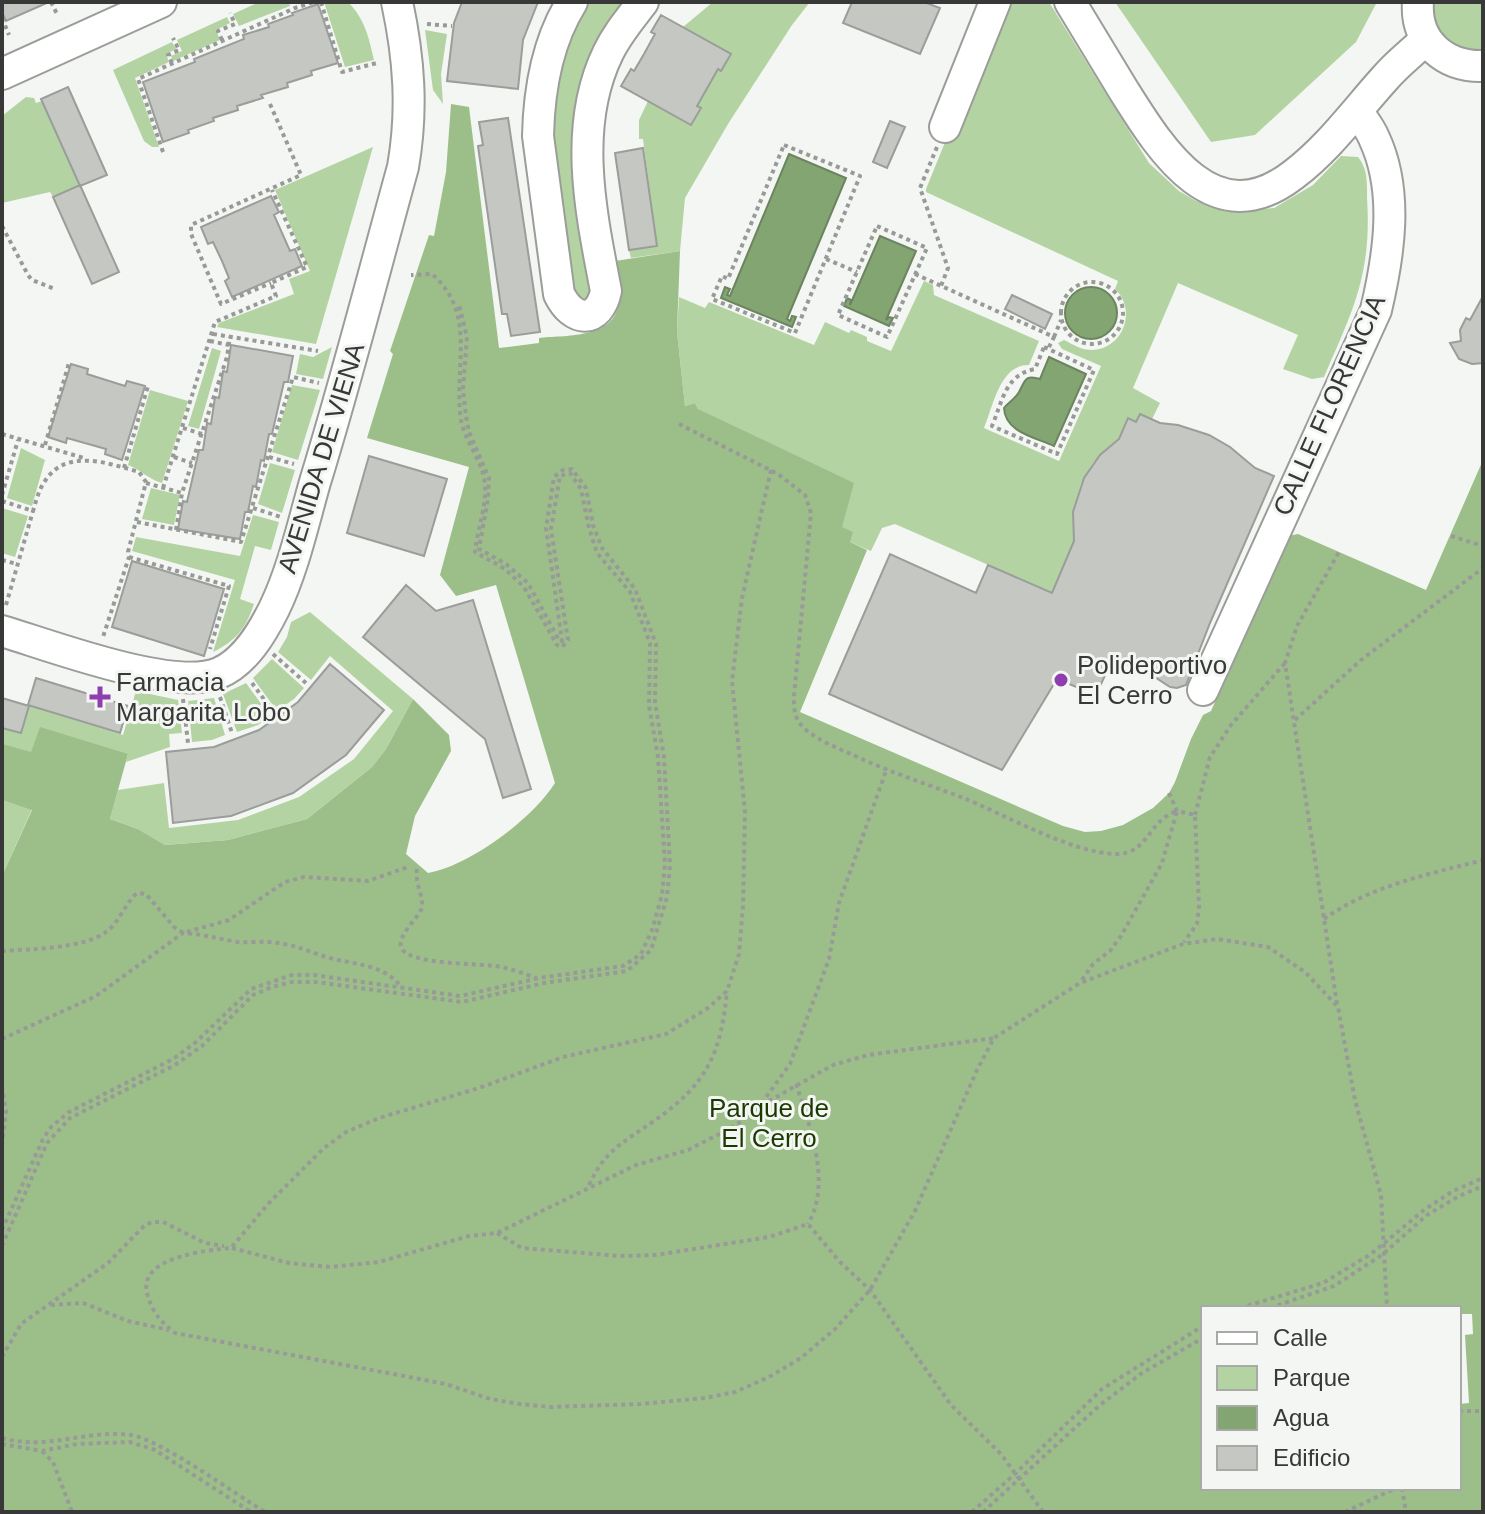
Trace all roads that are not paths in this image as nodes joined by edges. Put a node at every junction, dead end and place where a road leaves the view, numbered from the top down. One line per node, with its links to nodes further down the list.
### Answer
1 (161, 2): 10 (street)
2 (572, 2): 3 (street)
3 (643, 2)
4 (995, 2): 12 (street)
5 (1070, 2): 11 (street)
6 (1418, 2): 8 (street)
7 (407, 13): 13 (street, AVENIDA DE VIENA)
8 (1426, 39): 9 (street); 11 (street)
9 (1483, 66)
10 (2, 74)
11 (1357, 111): 14 (street, CALLE FLORENCIA)
12 (945, 127)
13 (4, 618)
14 (1203, 690)

